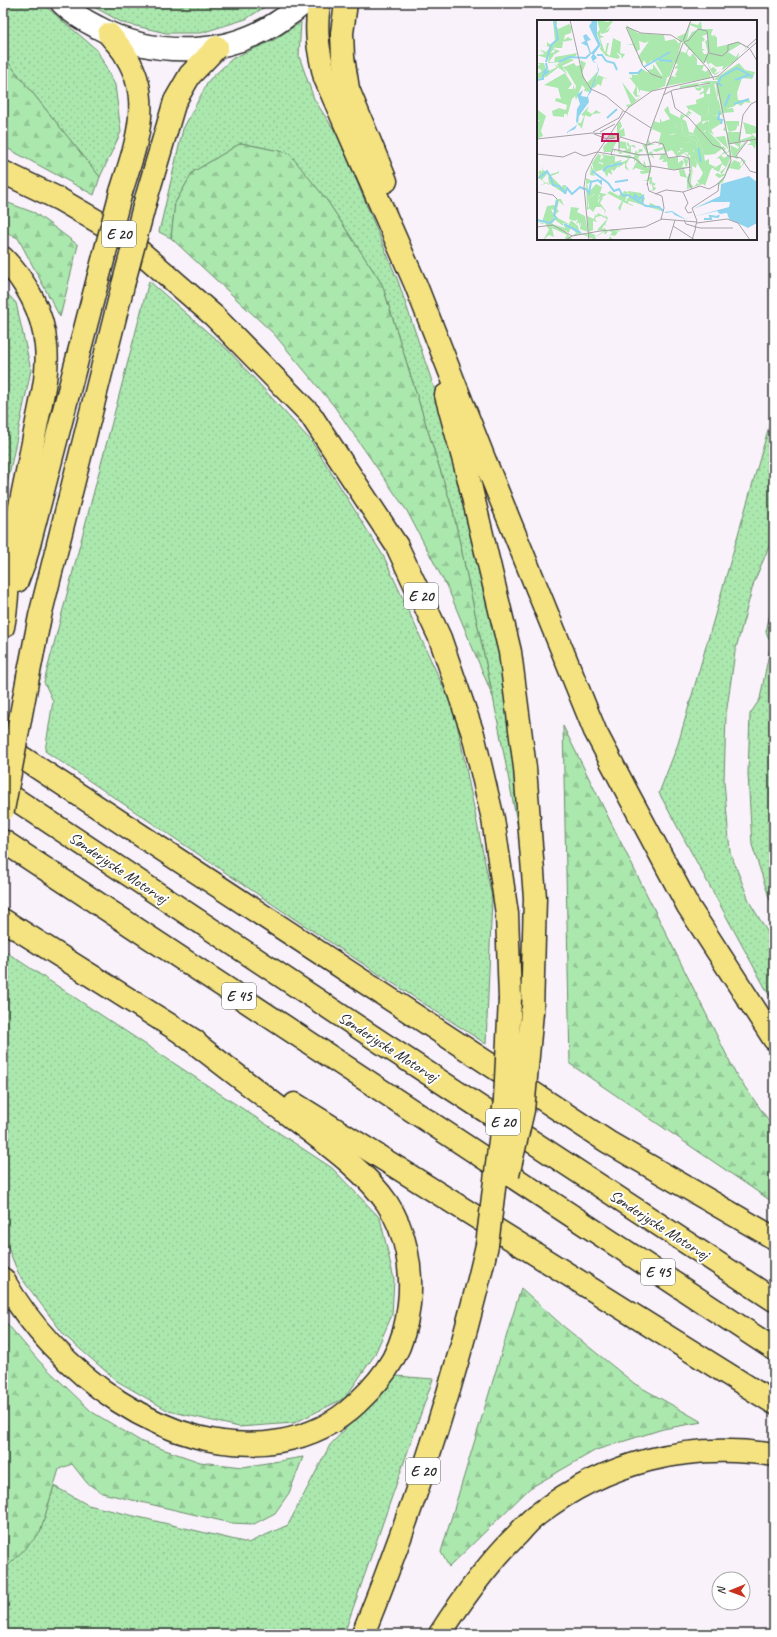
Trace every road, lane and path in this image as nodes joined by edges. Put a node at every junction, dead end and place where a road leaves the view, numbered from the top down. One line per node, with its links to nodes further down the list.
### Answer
1 (62, 3): 5 (street)
2 (303, 3): 6 (street)
3 (319, 3): 9 (highway)
4 (346, 3): 10 (highway)
5 (109, 34): 6 (street); 11 (highway, bridge)
6 (217, 47): 14 (highway, bridge)
7 (3, 172): 20 (highway, E 20, bridge)
8 (3, 258): 11 (highway)
9 (415, 282): 10 (highway); 20 (highway, bridge)
10 (483, 456): 18 (highway)
11 (5, 617)
12 (3, 745): 19 (highway)
13 (3, 791): 22 (highway, Sønderjyske Motorvej / E 45)
14 (3, 810)
15 (3, 841): 23 (highway, E 45)
16 (5, 921): 17 (highway)
17 (182, 1033): 21 (highway); 24 (highway)
18 (774, 1040)
19 (774, 1238)
20 (487, 1245): 26 (highway, E 20)
21 (3, 1279)
22 (774, 1300)
23 (774, 1349)
24 (774, 1403)
25 (774, 1455): 27 (highway)
26 (363, 1634)
27 (440, 1634)

